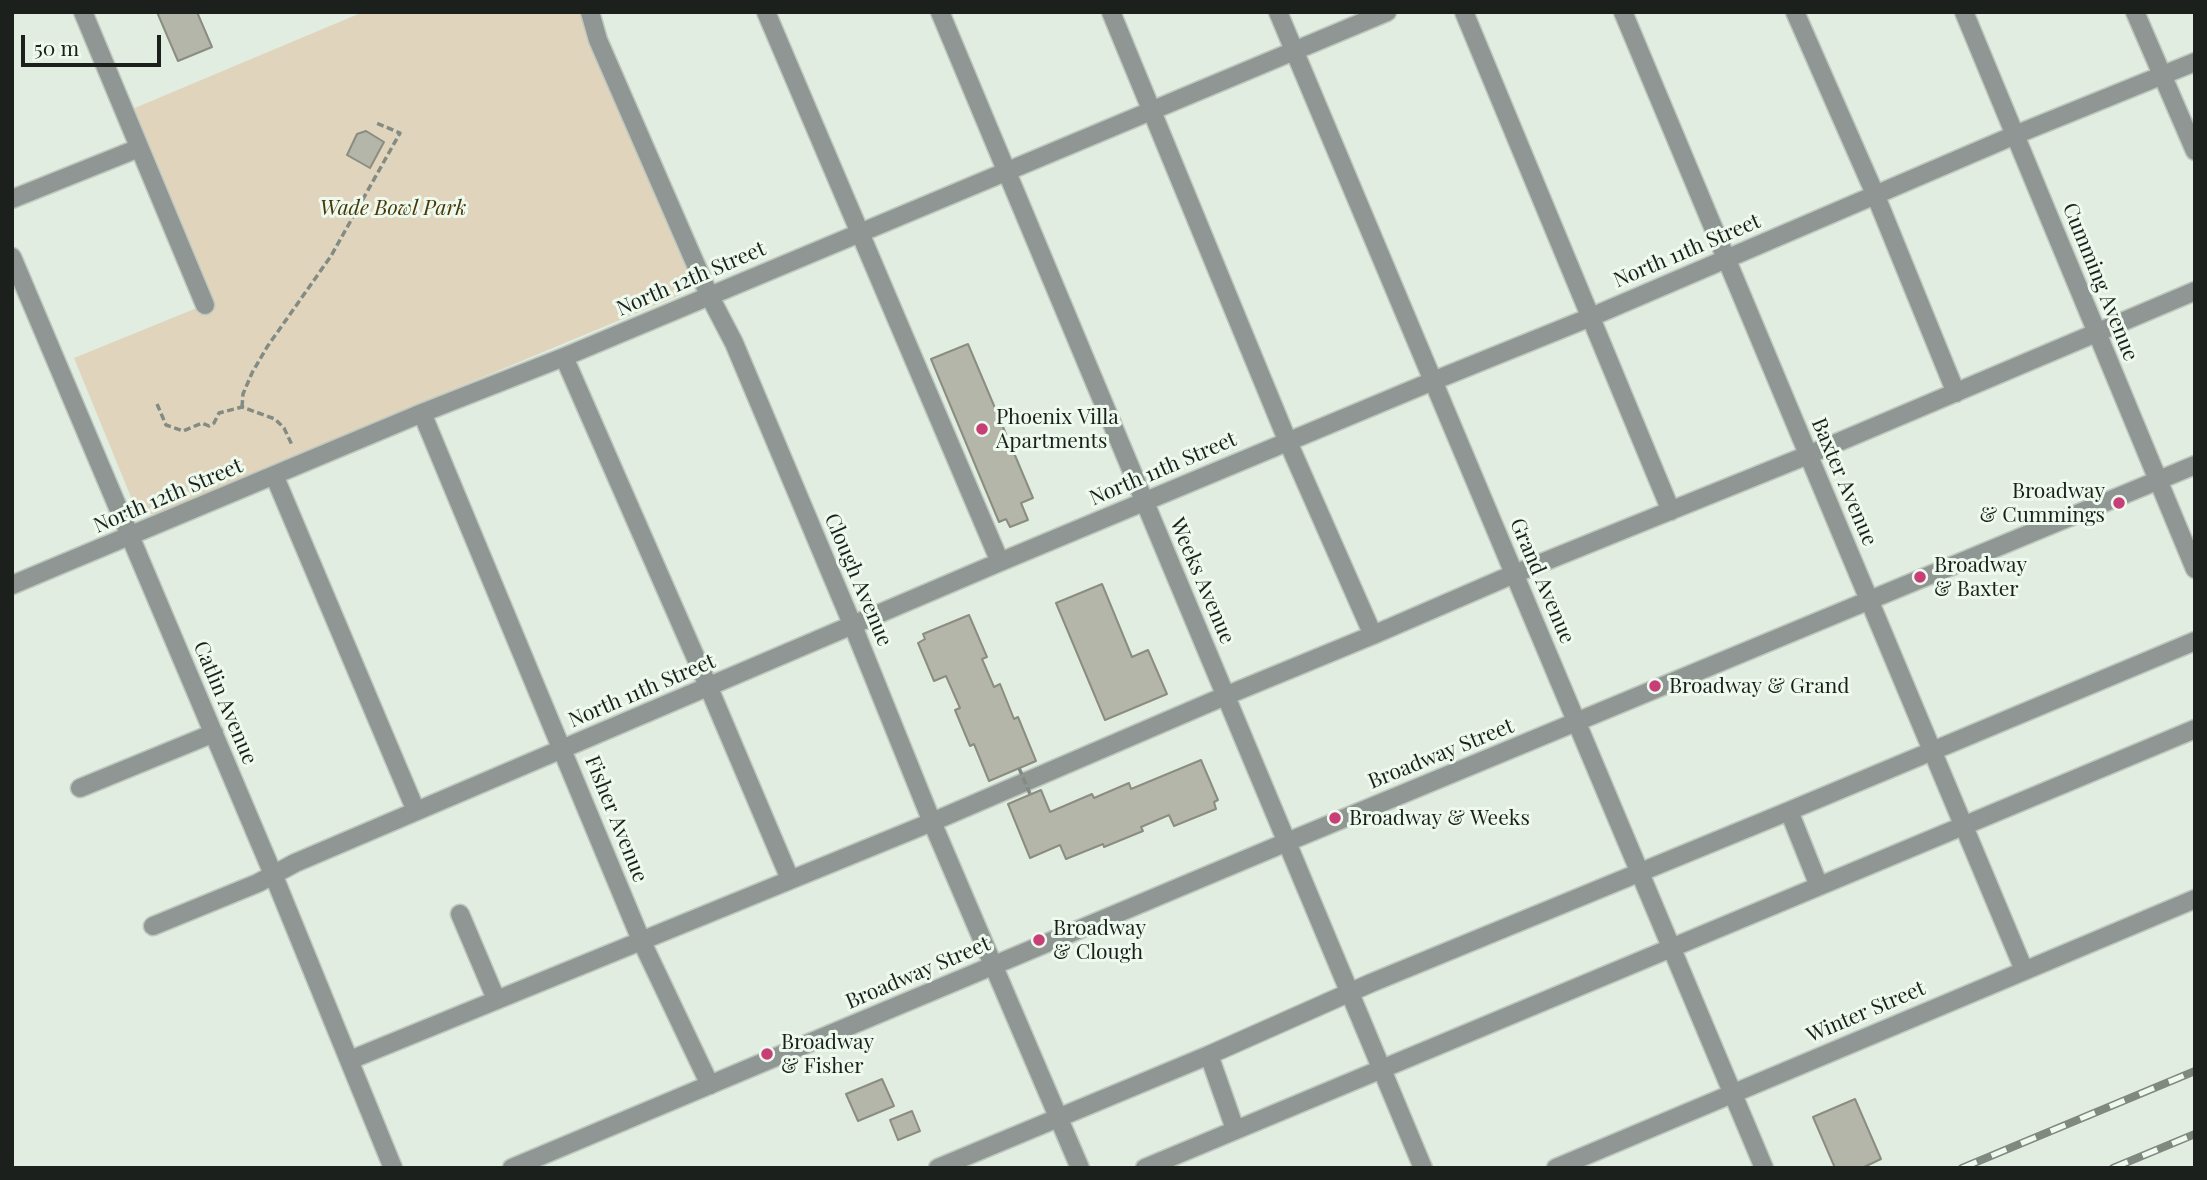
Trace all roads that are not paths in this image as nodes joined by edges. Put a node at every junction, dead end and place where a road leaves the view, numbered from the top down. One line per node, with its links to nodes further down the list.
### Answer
1 (83, 12): 18 (street)
2 (590, 12): 27 (street, Clough Avenue)
3 (766, 12): 23 (street)
4 (940, 12): 20 (street, Weeks Avenue)
5 (1111, 12): 16 (street)
6 (1278, 12): 13 (street, Grand Avenue)
7 (1387, 12): 13 (street, North 12th Street)
8 (1464, 12): 29 (street)
9 (1623, 12): 25 (street, Baxter Avenue)
10 (1795, 12): 21 (street)
11 (1964, 12): 17 (street, Cumming Avenue)
12 (2135, 12): 15 (street)
13 (1295, 51): 16 (street, North 12th Street); 32 (street, Grand Avenue)
14 (2195, 62): 15 (street, North 11th Street)
15 (2162, 76): 17 (street, North 11th Street); 19 (street)
16 (1152, 112): 20 (street, North 12th Street); 35 (street)
17 (2015, 135): 21 (street, North 11th Street); 30 (street, Cumming Avenue)
18 (139, 148): 22 (street); 28 (street)
19 (2195, 151)
20 (1007, 172): 23 (street, North 12th Street); 40 (street, Weeks Avenue)
21 (1875, 194): 25 (street, North 11th Street); 33 (street)
22 (12, 199)
23 (861, 232): 27 (street, North 12th Street); 43 (street)
24 (12, 257): 42 (street, Catlin Avenue)
25 (1726, 260): 29 (street, North 11th Street); 36 (street, Baxter Avenue)
26 (2195, 291): 30 (street)
27 (709, 295): 31 (street, North 12th Street); 48 (street, Clough Avenue)
28 (205, 305)
29 (1591, 317): 32 (street, North 11th Street); 41 (street)
30 (2097, 333): 33 (street); 39 (street, Cumming Avenue)
31 (564, 357): 34 (street, North 12th Street); 51 (street)
32 (1433, 381): 35 (street, North 11th Street); 45 (street, Grand Avenue)
33 (1956, 393): 36 (street)
34 (422, 413): 38 (street, North 12th Street); 56 (street, Fisher Avenue)
35 (1288, 442): 40 (street, North 11th Street); 49 (street)
36 (1808, 455): 41 (street); 47 (street, Baxter Avenue)
37 (2195, 466): 39 (street, Broadway Street)
38 (274, 475): 42 (street, North 12th Street); 59 (street)
39 (2159, 481): 44 (street, Cumming Avenue); 47 (street, Broadway Street)
40 (1144, 502): 43 (street, North 11th Street); 52 (street, Weeks Avenue)
41 (1671, 511): 45 (street)
42 (131, 537): 46 (street, North 12th Street); 55 (street, Catlin Avenue)
43 (1000, 562): 48 (street, North 11th Street)
44 (2195, 569)
45 (1514, 574): 49 (street); 53 (street, Grand Avenue)
46 (12, 585)
47 (1869, 600): 53 (street, Broadway Street); 57 (street, Baxter Avenue)
48 (853, 626): 51 (street, North 11th Street); 61 (street, Clough Avenue)
49 (1373, 635): 52 (street)
50 (2195, 641): 57 (street)
51 (709, 688): 56 (street, North 11th Street); 66 (street)
52 (1225, 695): 61 (street); 63 (street, Weeks Avenue)
53 (1578, 723): 63 (street, Broadway Street); 64 (street, Grand Avenue)
54 (2195, 729): 62 (street)
55 (214, 733): 58 (street); 65 (street, Catlin Avenue)
56 (563, 749): 59 (street, North 11th Street); 71 (street, Fisher Avenue)
57 (1932, 752): 60 (street); 62 (street, Baxter Avenue)
58 (79, 788)
59 (416, 811): 65 (street, North 11th Street)
60 (1789, 811): 64 (street); 67 (street)
61 (932, 822): 66 (street); 73 (street, Clough Avenue)
62 (1963, 825): 67 (street); 74 (street, Baxter Avenue)
63 (1287, 842): 73 (street, Broadway Street); 75 (street, Weeks Avenue)
64 (1641, 872): 72 (street, Grand Avenue); 75 (street)
65 (273, 874): 70 (street, North 11th Street); 78 (street, Catlin Avenue)
66 (790, 879): 71 (street)
67 (1819, 886): 72 (street)
68 (2195, 899): 74 (street, Winter Street)
69 (460, 914): 76 (street)
70 (153, 926)
71 (641, 940): 76 (street); 80 (street, Fisher Avenue)
72 (1672, 947): 79 (street); 81 (street, Grand Avenue)
73 (993, 965): 80 (street, Broadway Street); 82 (street, Clough Avenue)
74 (2024, 970): 81 (street, Winter Street)
75 (1349, 992): 77 (street); 79 (street, Weeks Avenue)
76 (496, 999): 78 (street)
77 (1209, 1055): 82 (street); 83 (street)
78 (350, 1060): 84 (street, Catlin Avenue)
79 (1381, 1069): 83 (street); 89 (street, Weeks Avenue)
80 (710, 1085): 85 (street, Broadway Street)
81 (1734, 1094): 90 (street, Winter Street); 91 (street, Grand Avenue)
82 (1058, 1118): 86 (street); 87 (street, Clough Avenue)
83 (1235, 1129): 88 (street)
84 (393, 1168)
85 (512, 1168)
86 (938, 1168)
87 (1080, 1168)
88 (1145, 1168)
89 (1423, 1168)
90 (1556, 1168)
91 (1764, 1168)

